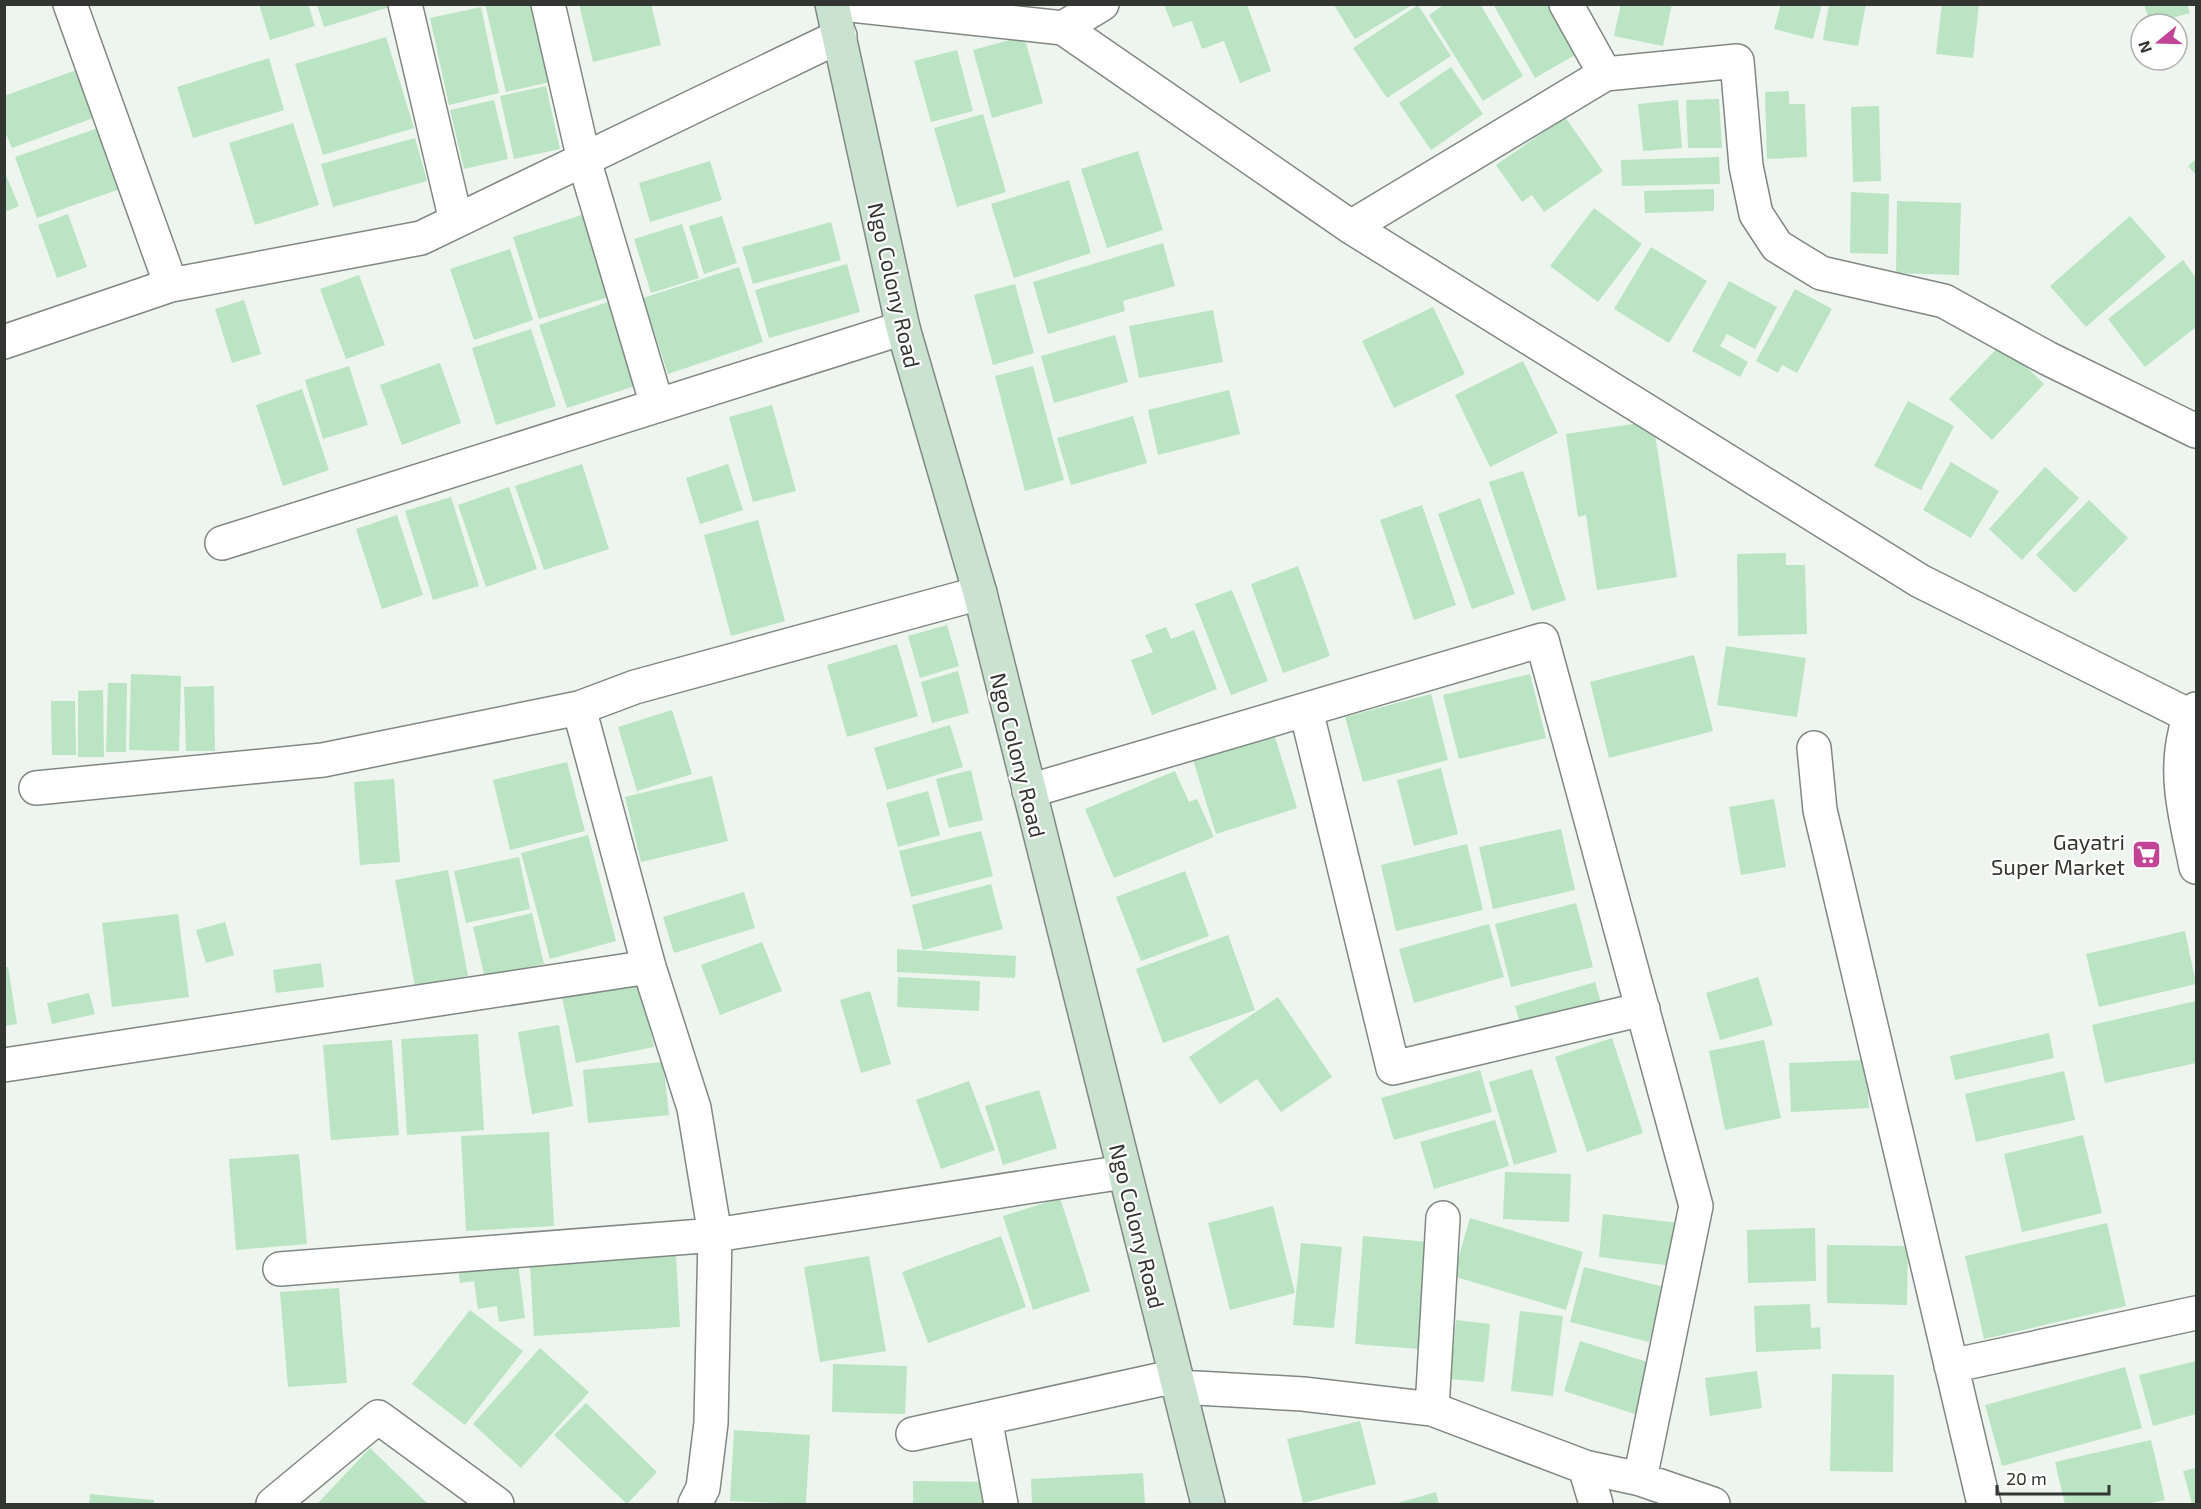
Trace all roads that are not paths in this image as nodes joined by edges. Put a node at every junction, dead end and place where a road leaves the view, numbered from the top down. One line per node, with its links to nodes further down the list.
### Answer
1 (70, 4): 13 (street)
2 (405, 4): 11 (street)
3 (548, 4): 10 (street)
4 (832, 4): 7 (street, Ngo Colony Road)
5 (1102, 4): 8 (street)
6 (1566, 4): 9 (street)
7 (841, 20): 8 (street); 10 (street); 14 (street, Ngo Colony Road)
8 (1063, 28): 12 (street)
9 (1605, 74): 12 (street); 17 (street)
10 (584, 160): 11 (street); 16 (street)
11 (456, 221): 13 (street)
12 (1351, 227): 22 (street)
13 (171, 285): 15 (street)
14 (903, 327): 16 (street); 19 (street, Ngo Colony Road)
15 (4, 342)
16 (657, 405): 18 (street)
17 (2196, 431)
18 (222, 543)
19 (980, 593): 20 (street); 25 (street, Ngo Colony Road)
20 (579, 708): 24 (street); 27 (street)
21 (1306, 710): 25 (street); 28 (street); 28 (street)
22 (2194, 715): 26 (street)
23 (1814, 748): 35 (street)
24 (36, 788)
25 (1029, 791): 30 (street, Ngo Colony Road)
26 (2196, 867)
27 (649, 967): 29 (street); 32 (street)
28 (1643, 1009): 41 (street)
29 (4, 1065)
30 (1124, 1172): 32 (street); 36 (street, Ngo Colony Road)
31 (1443, 1218): 37 (street)
32 (714, 1235): 33 (street); 42 (street)
33 (280, 1269)
34 (2196, 1313): 35 (street)
35 (1951, 1366): 49 (street)
36 (1178, 1381): 37 (street); 38 (street); 46 (street, Ngo Colony Road)
37 (1432, 1409): 40 (street)
38 (984, 1418): 39 (street); 45 (street)
39 (913, 1434)
40 (1585, 1467): 41 (street); 47 (street)
41 (1640, 1479): 48 (street)
42 (700, 1499)
43 (273, 1504): 44 (street)
44 (497, 1504)
45 (1001, 1504)
46 (1208, 1504)
47 (1596, 1504)
48 (1713, 1504)
49 (1983, 1504)

